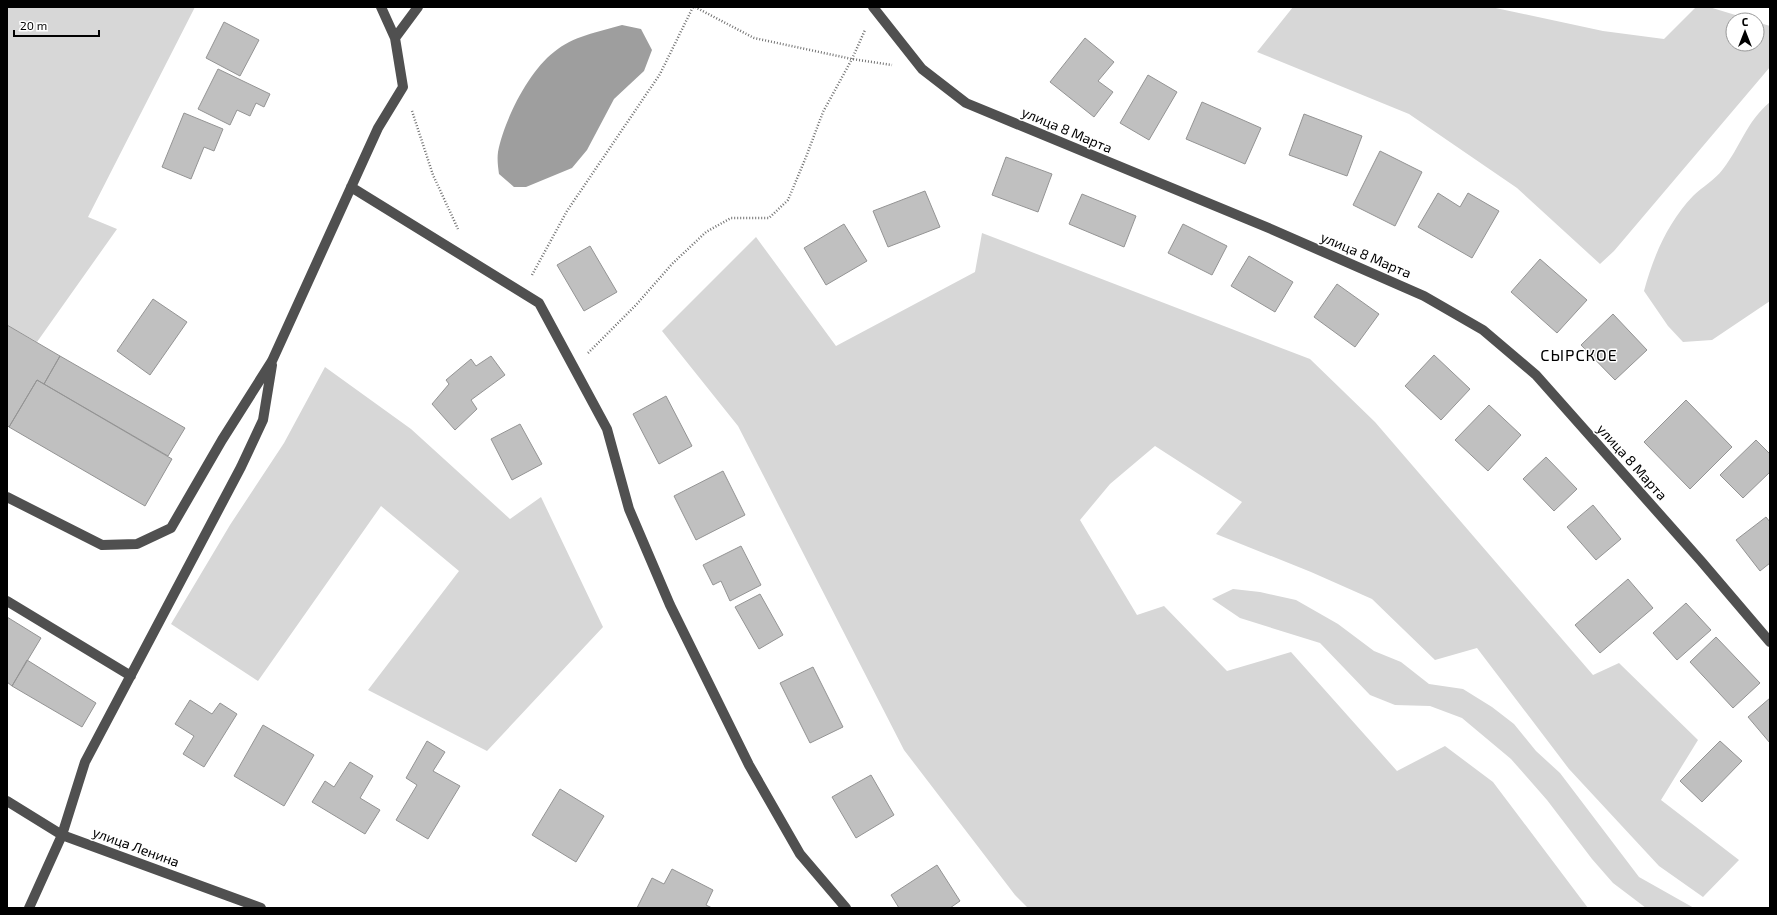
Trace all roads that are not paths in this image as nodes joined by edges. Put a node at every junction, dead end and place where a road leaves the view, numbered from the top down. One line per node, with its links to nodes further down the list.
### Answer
1 (382, 7): 4 (street)
2 (418, 7): 4 (street)
3 (874, 9): 9 (street, улица 8 Марта)
4 (395, 38): 5 (street)
5 (351, 187): 6 (street); 15 (street)
6 (272, 361): 7 (street); 10 (street)
7 (7, 497)
8 (7, 601): 10 (street)
9 (1770, 642)
10 (131, 676): 12 (street)
11 (7, 801): 12 (street, улица Ленина)
12 (62, 835): 13 (street); 14 (street, улица Ленина)
13 (29, 908)
14 (261, 908)
15 (846, 908)

